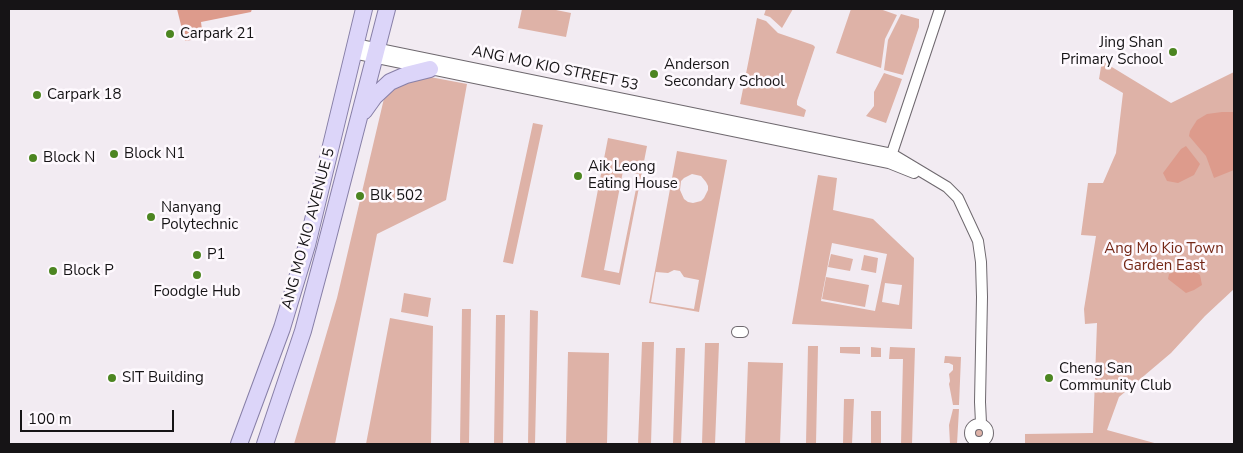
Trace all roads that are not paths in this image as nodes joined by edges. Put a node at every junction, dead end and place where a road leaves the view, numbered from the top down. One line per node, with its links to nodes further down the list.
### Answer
1 (364, 9): 4 (main road, ANG MO KIO AVENUE 5)
2 (387, 9): 5 (main road, ANG MO KIO AVENUE 5)
3 (940, 9): 8 (street)
4 (354, 48): 5 (street, ANG MO KIO STREET 53); 10 (main road, ANG MO KIO AVENUE 5)
5 (376, 53): 6 (street, ANG MO KIO STREET 53); 7 (main road, ANG MO KIO AVENUE 5); 8 (street, ANG MO KIO STREET 53)
6 (430, 69): 7 (main road); 8 (street, ANG MO KIO STREET 53)
7 (360, 116): 11 (main road, ANG MO KIO AVENUE 5)
8 (891, 158): 9 (street, ANG MO KIO STREET 53)
9 (978, 424)
10 (239, 444)
11 (265, 444)

